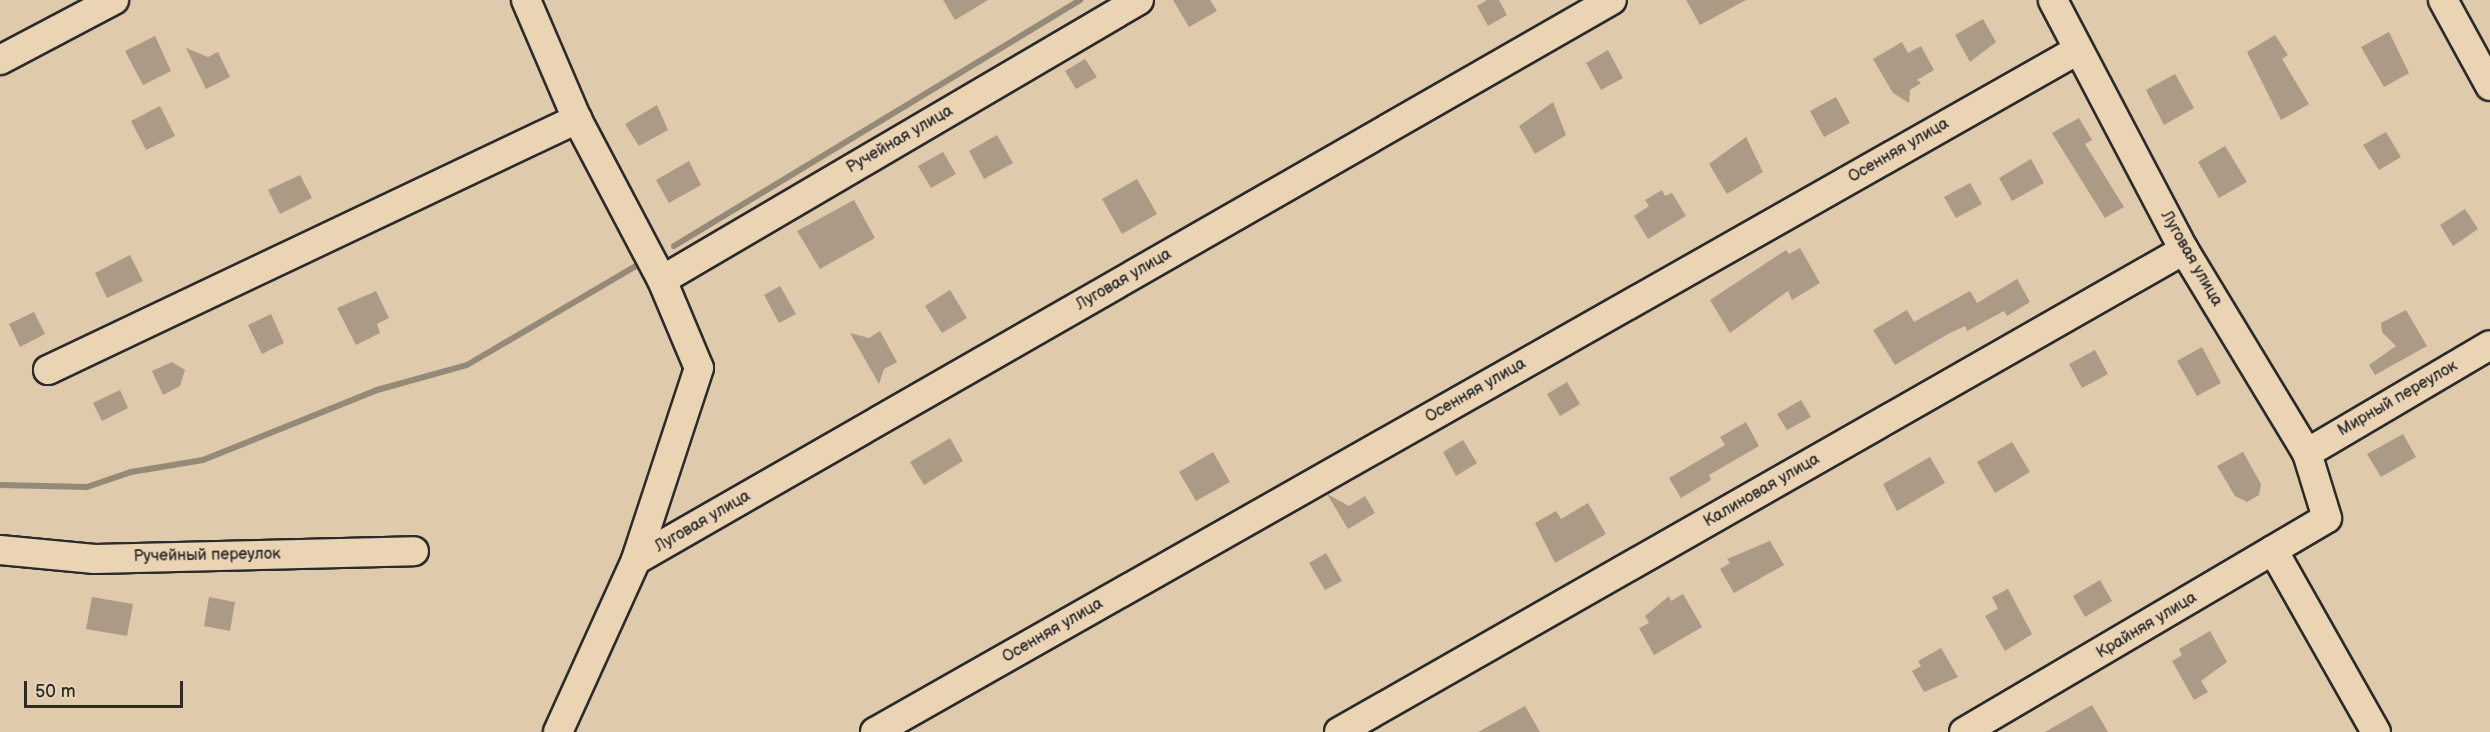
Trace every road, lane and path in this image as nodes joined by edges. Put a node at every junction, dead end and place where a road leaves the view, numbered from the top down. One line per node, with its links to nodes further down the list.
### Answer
1 (114, 0): 8 (street)
2 (526, 0): 10 (street)
3 (1139, 0): 12 (street, Ручейная улица)
4 (1612, 0): 20 (street, Луговая улица)
5 (2053, 0): 7 (street, Луговая улица)
6 (2443, 0): 9 (street)
7 (2078, 50): 11 (street, Луговая улица); 22 (street, Осенняя улица)
8 (0, 60)
9 (2490, 86)
10 (577, 119): 12 (street); 14 (street)
11 (2184, 250): 15 (street, Луговая улица); 23 (street, Калиновая улица)
12 (662, 280): 20 (street)
13 (2490, 345): 15 (street, Мирный переулок)
14 (48, 370)
15 (2307, 453): 16 (street, Луговая улица)
16 (2327, 518): 18 (street, Крайняя улица)
17 (0, 550): 19 (street, Ручейный переулок)
18 (2273, 550): 24 (street, Крайняя улица); 25 (street)
19 (414, 551)
20 (636, 560): 21 (street)
21 (558, 732)
22 (875, 732)
23 (1339, 732)
24 (1964, 732)
25 (2376, 732)

